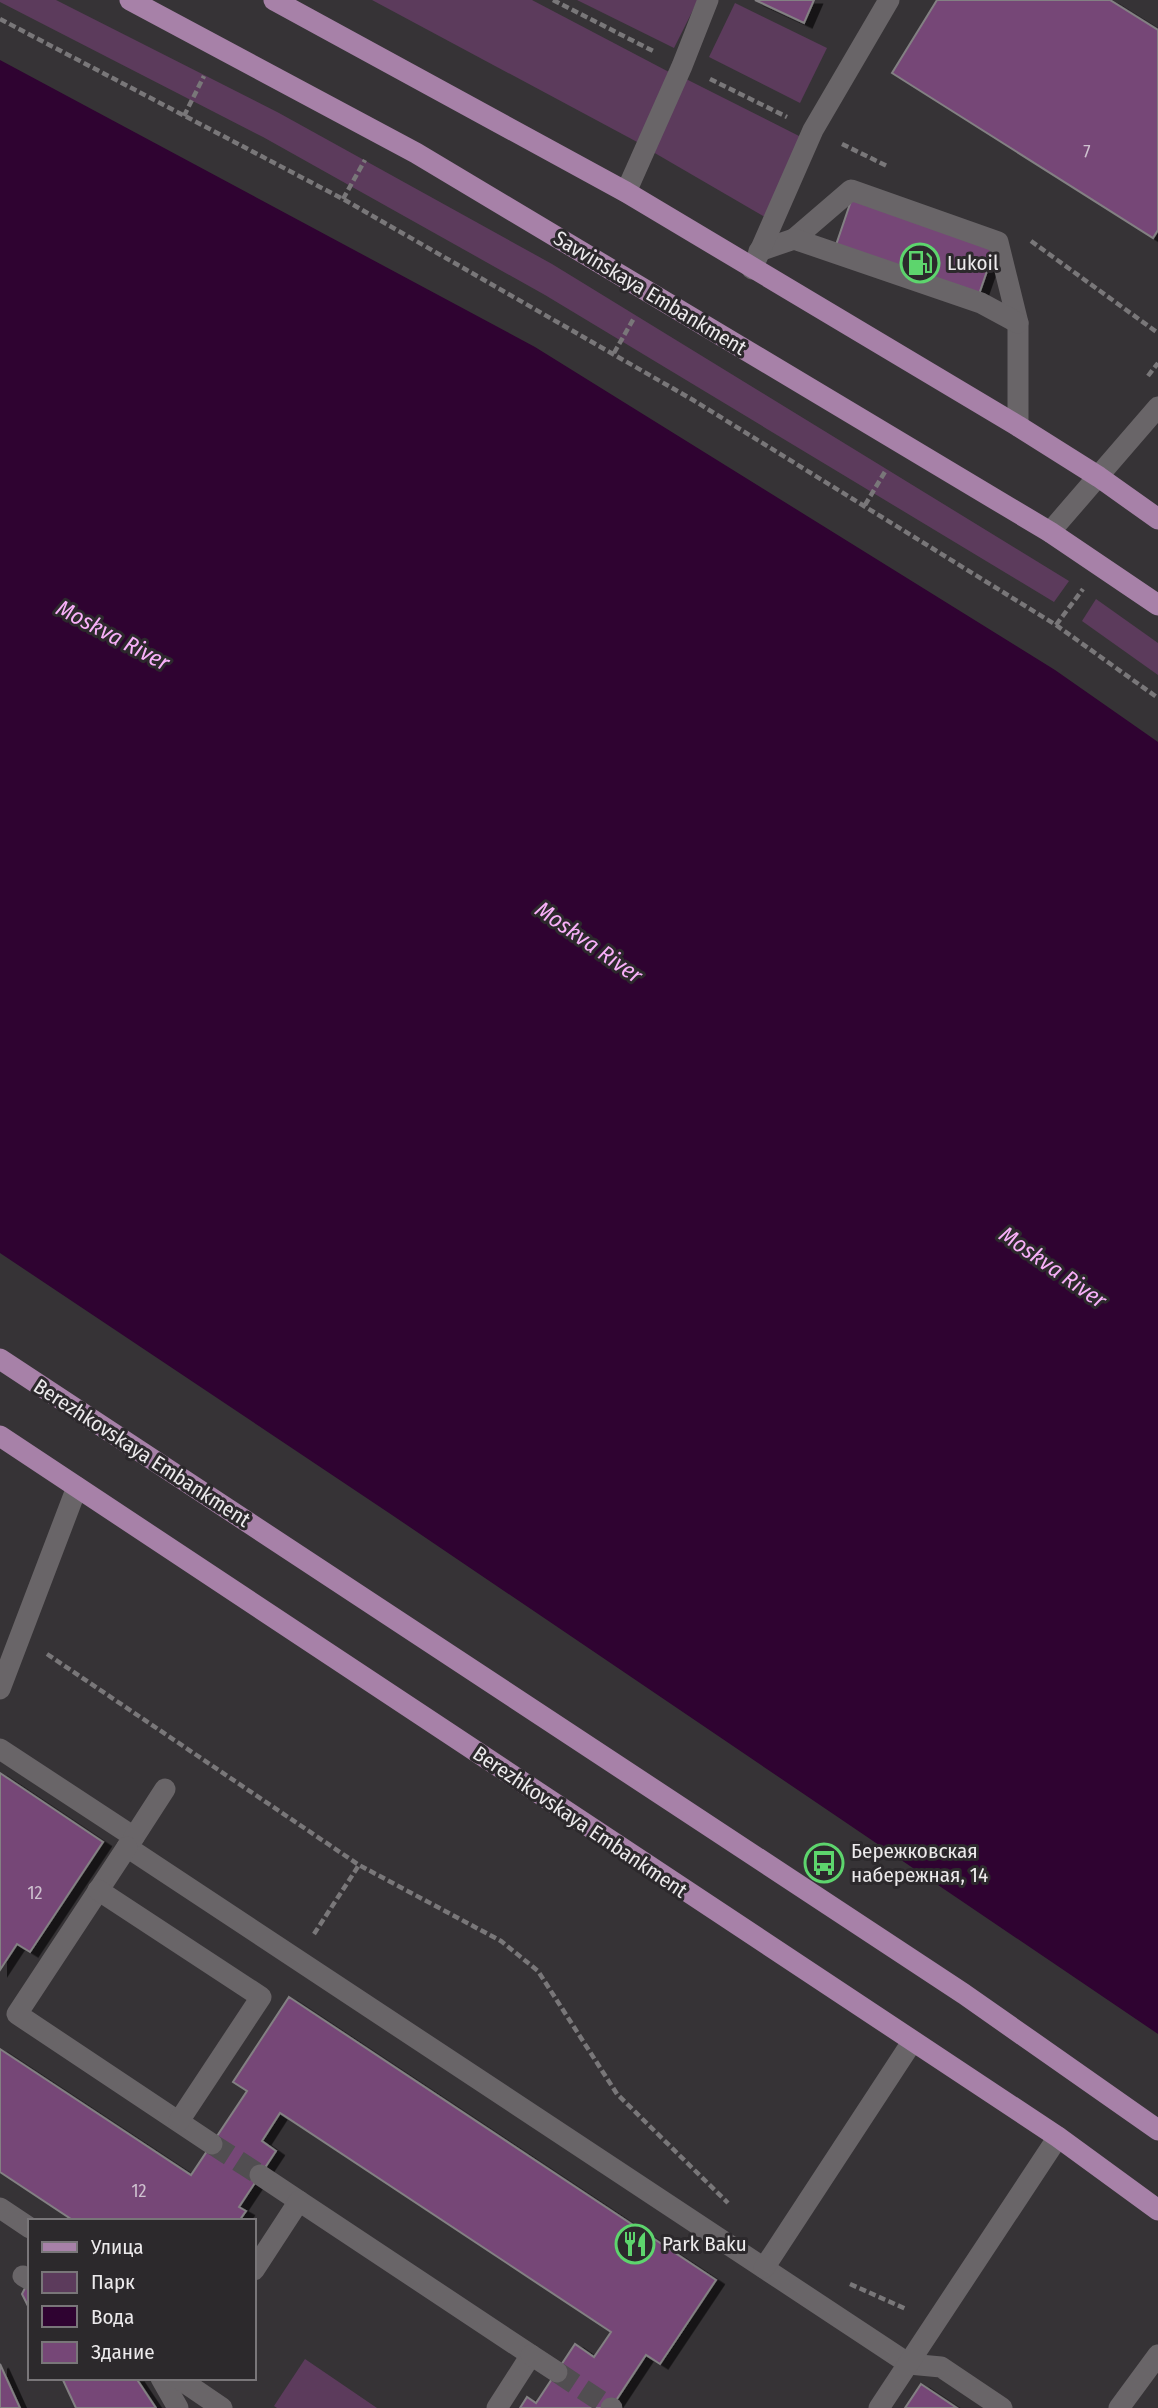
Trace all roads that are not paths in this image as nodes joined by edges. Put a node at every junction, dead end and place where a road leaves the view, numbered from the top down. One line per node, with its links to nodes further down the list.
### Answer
1 (130, 0): 13 (main road, Savvinskaya Embankment)
2 (274, 0): 5 (main road)
3 (708, 0): 5 (street)
4 (889, 0): 7 (street)
5 (626, 192): 7 (main road)
6 (794, 239): 7 (street); 8 (street); 8 (street)
7 (756, 260): 10 (main road)
8 (1018, 323): 10 (street)
9 (1158, 407): 11 (street)
10 (1018, 426): 11 (main road)
11 (1099, 477): 12 (main road); 13 (street)
12 (1158, 519)
13 (1050, 532): 14 (main road, Savvinskaya Embankment)
14 (1158, 605)
15 (0, 1359): 25 (main road, Berezhkovskaya Embankment)
16 (0, 1436): 17 (main road, Berezhkovskaya Embankment)
17 (77, 1487): 18 (street); 23 (main road, Berezhkovskaya Embankment)
18 (0, 1689)
19 (0, 1749): 21 (street)
20 (164, 1789): 21 (street)
21 (130, 1842): 22 (street); 34 (street)
22 (98, 1890): 24 (street); 24 (street)
23 (912, 2042): 26 (main road, Berezhkovskaya Embankment); 34 (street)
24 (179, 2122): 27 (street)
25 (1158, 2130)
26 (1058, 2137): 31 (main road, Berezhkovskaya Embankment); 37 (street)
27 (212, 2144)
28 (260, 2175): 29 (street)
29 (299, 2201): 33 (street); 35 (street)
30 (0, 2208): 32 (street)
31 (1158, 2210)
32 (28, 2227)
33 (256, 2267)
34 (764, 2268): 37 (street)
35 (531, 2355): 38 (street); 43 (street)
36 (1158, 2356): 46 (street)
37 (909, 2364): 44 (street); 45 (street)
38 (557, 2372)
39 (162, 2380): 41 (street)
40 (181, 2380): 42 (street)
41 (178, 2408)
42 (222, 2408)
43 (497, 2408)
44 (880, 2408)
45 (1002, 2408)
46 (1119, 2408)

